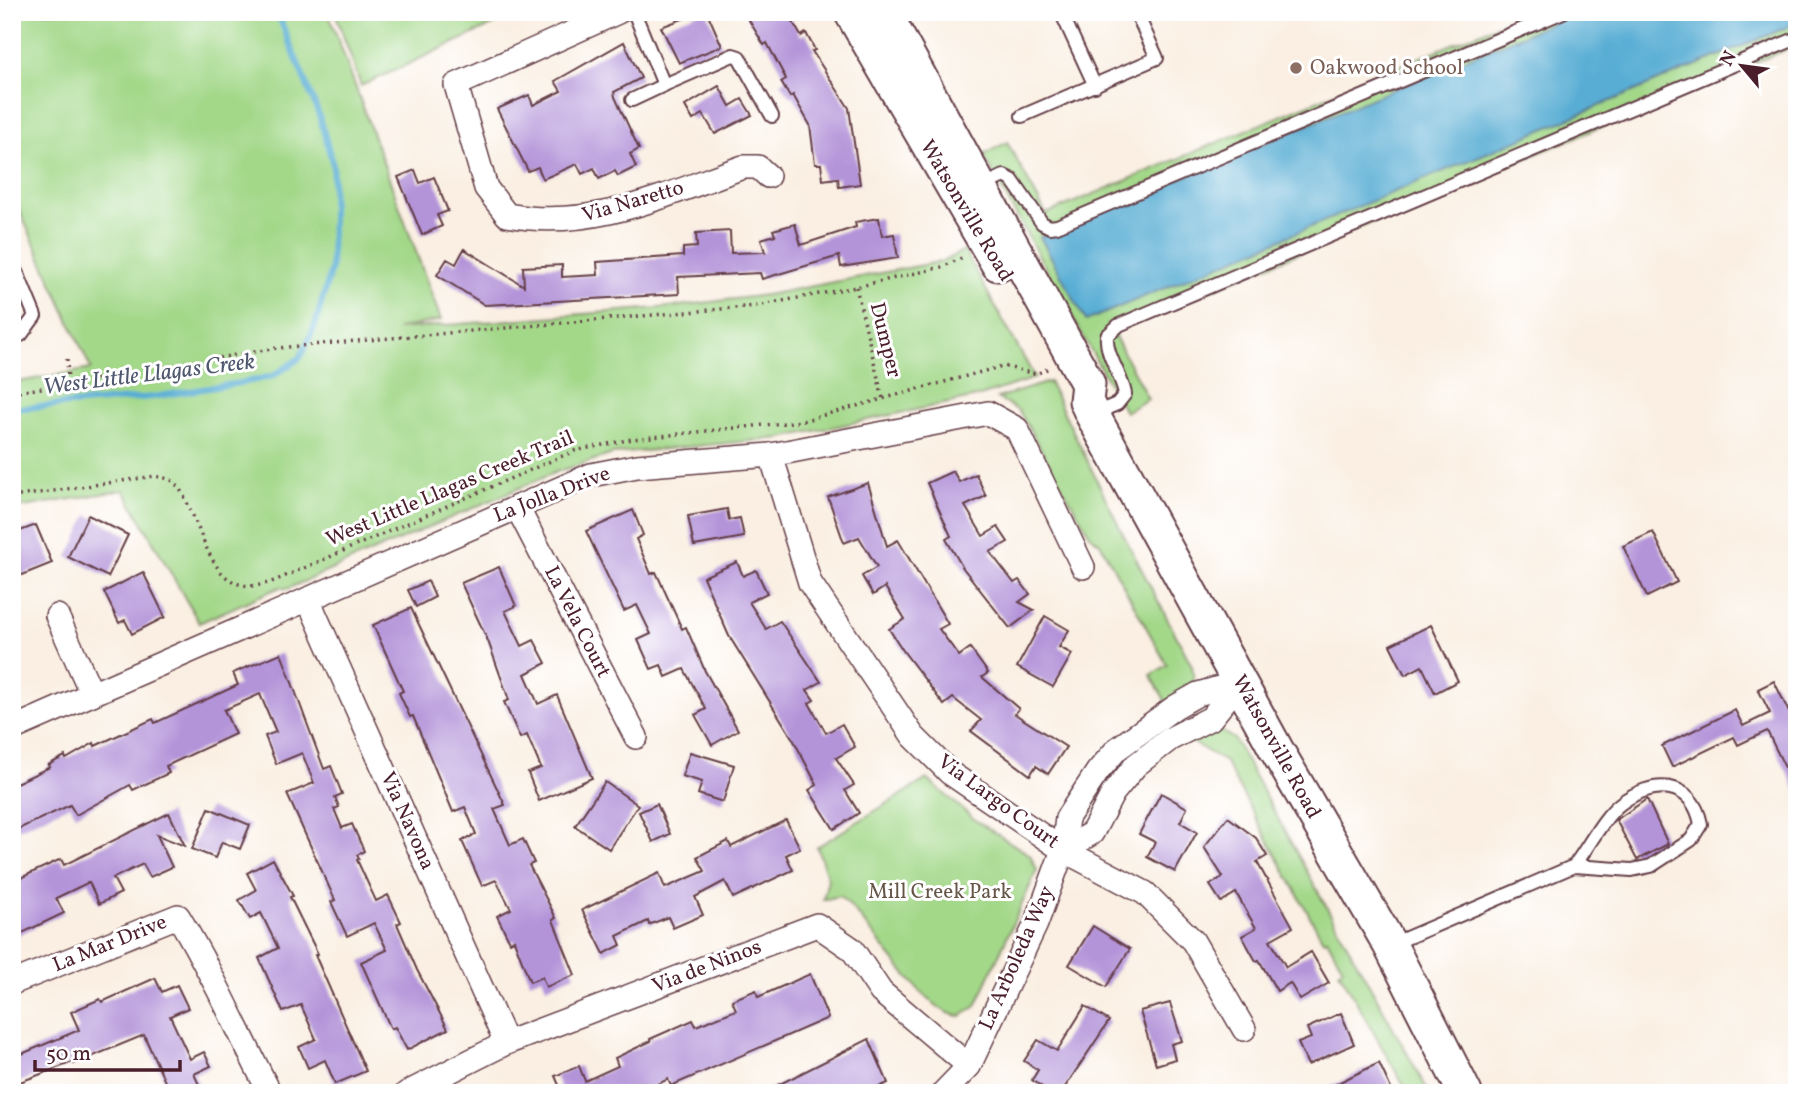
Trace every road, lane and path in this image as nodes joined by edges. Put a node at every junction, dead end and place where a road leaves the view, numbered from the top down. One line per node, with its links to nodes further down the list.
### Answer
1 (618, 12): 14 (street, Via Naretto)
2 (634, 12): 9 (lane)
3 (851, 12): 16 (main road, Watsonville Road)
4 (884, 12): 15 (main road, Watsonville Road)
5 (1061, 12): 10 (lane)
6 (1136, 12): 10 (lane)
7 (1563, 12): 15 (lane)
8 (1797, 38): 25 (lane)
9 (664, 85): 11 (lane); 12 (lane)
10 (1095, 86): 13 (lane)
11 (632, 100)
12 (772, 116)
13 (1022, 116)
14 (768, 176)
15 (981, 187): 16 (main road, Watsonville Road)
16 (995, 259): 18 (path); 20 (main road, Watsonville Road)
17 (12, 260): 19 (lane)
18 (856, 287): 22 (path); 24 (path, Dumper)
19 (12, 336)
20 (1051, 354): 24 (path, West Little Llagas Creek Trail); 25 (main road, Watsonville Road)
21 (67, 359): 22 (path)
22 (68, 385): 23 (path)
23 (12, 393)
24 (883, 399): 27 (path, West Little Llagas Creek Trail)
25 (1089, 408): 32 (main road, Watsonville Road)
26 (771, 455): 28 (street, La Jolla Drive); 29 (street, La Jolla Drive); 36 (street, Via Largo Court)
27 (12, 497)
28 (517, 507): 30 (street, La Jolla Drive); 35 (street, La Vela Court)
29 (1083, 567)
30 (308, 599): 33 (street, La Jolla Drive); 41 (street, Via Navona)
31 (57, 616): 33 (street)
32 (1240, 682): 36 (street); 38 (main road, Watsonville Road)
33 (92, 694): 34 (street, La Jolla Drive)
34 (12, 729)
35 (636, 737)
36 (1063, 850): 40 (street, Via Largo Court); 42 (street, La Arboleda Way)
37 (1574, 866): 37 (lane); 38 (lane)
38 (1390, 946): 46 (main road, Watsonville Road)
39 (12, 983): 43 (street, La Mar Drive)
40 (1244, 1029)
41 (506, 1043): 42 (street, Via de Ninos); 44 (street, Via de Ninos)
42 (969, 1066): 45 (street, La Arboleda Way)
43 (270, 1093)
44 (407, 1093)
45 (943, 1093)
46 (1465, 1093)

